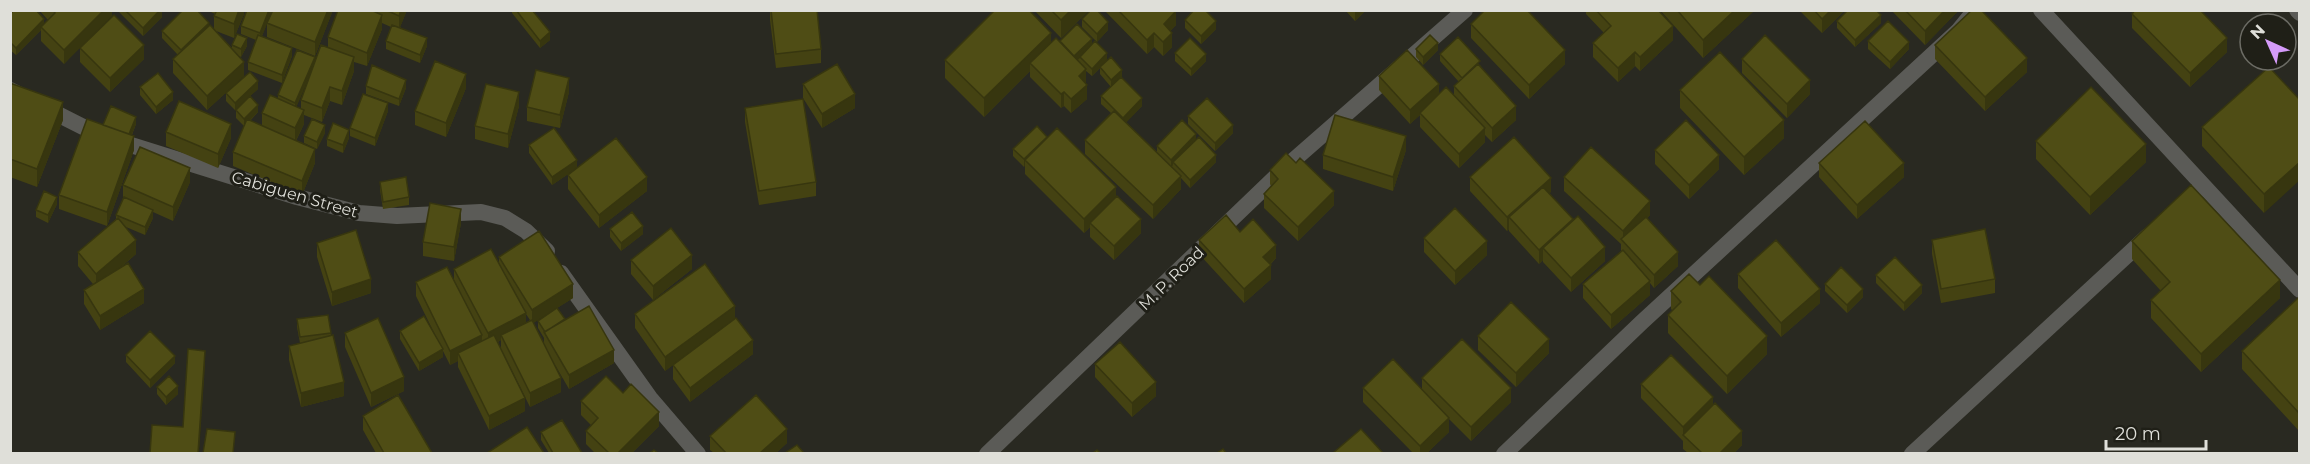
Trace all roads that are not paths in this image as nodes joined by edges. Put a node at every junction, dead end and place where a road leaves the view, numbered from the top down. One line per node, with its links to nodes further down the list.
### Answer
1 (1465, 10): 8 (street, M. P. Road)
2 (1975, 10): 9 (street)
3 (2041, 10): 5 (street)
4 (10, 90): 7 (street, Cabiguen Street)
5 (2202, 187): 6 (street); 10 (street)
6 (2300, 290)
7 (698, 453)
8 (987, 453)
9 (1504, 453)
10 (1912, 453)

